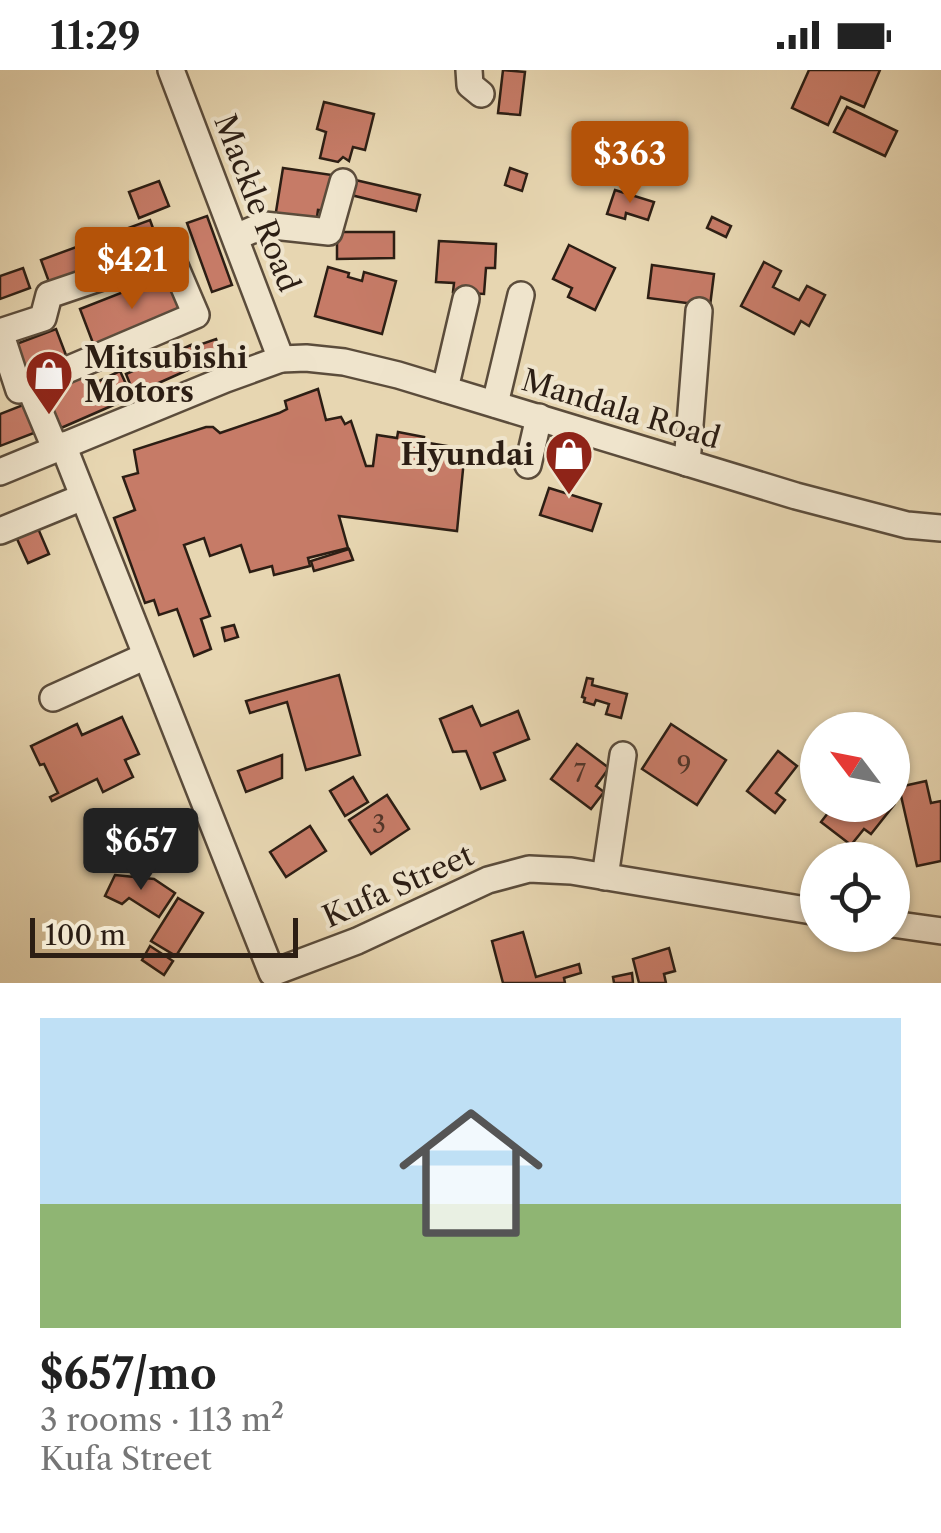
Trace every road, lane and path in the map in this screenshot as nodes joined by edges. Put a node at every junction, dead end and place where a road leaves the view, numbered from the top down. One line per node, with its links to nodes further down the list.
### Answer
1 (171, 70): 5 (street, Mackle Road)
2 (469, 70): 3 (street)
3 (480, 94)
4 (343, 182): 5 (street)
5 (236, 238): 9 (street, Mackle Road)
6 (521, 294): 12 (street)
7 (466, 300): 11 (street)
8 (700, 311): 15 (street)
9 (281, 359): 11 (street, Mandala Road); 14 (street)
10 (29, 386): 10 (street, Kufa Street); 14 (street, Kufa Street)
11 (445, 389): 12 (street, Mandala Road)
12 (496, 404): 13 (street, Mandala Road)
13 (538, 417): 15 (street, Mandala Road); 16 (street)
14 (59, 447): 17 (street); 18 (street, Kufa Street)
15 (687, 463): 19 (street, Mandala Road)
16 (528, 464)
17 (0, 472)
18 (83, 497): 20 (street); 21 (street, Kufa Street)
19 (941, 528)
20 (0, 531)
21 (146, 656): 22 (street); 28 (street, Kufa Street)
22 (53, 698)
23 (622, 755): 24 (street)
24 (605, 877): 25 (street, Kufa Street); 28 (street, Kufa Street)
25 (800, 909)
26 (910, 927): 27 (street)
27 (941, 931)
28 (273, 978)

